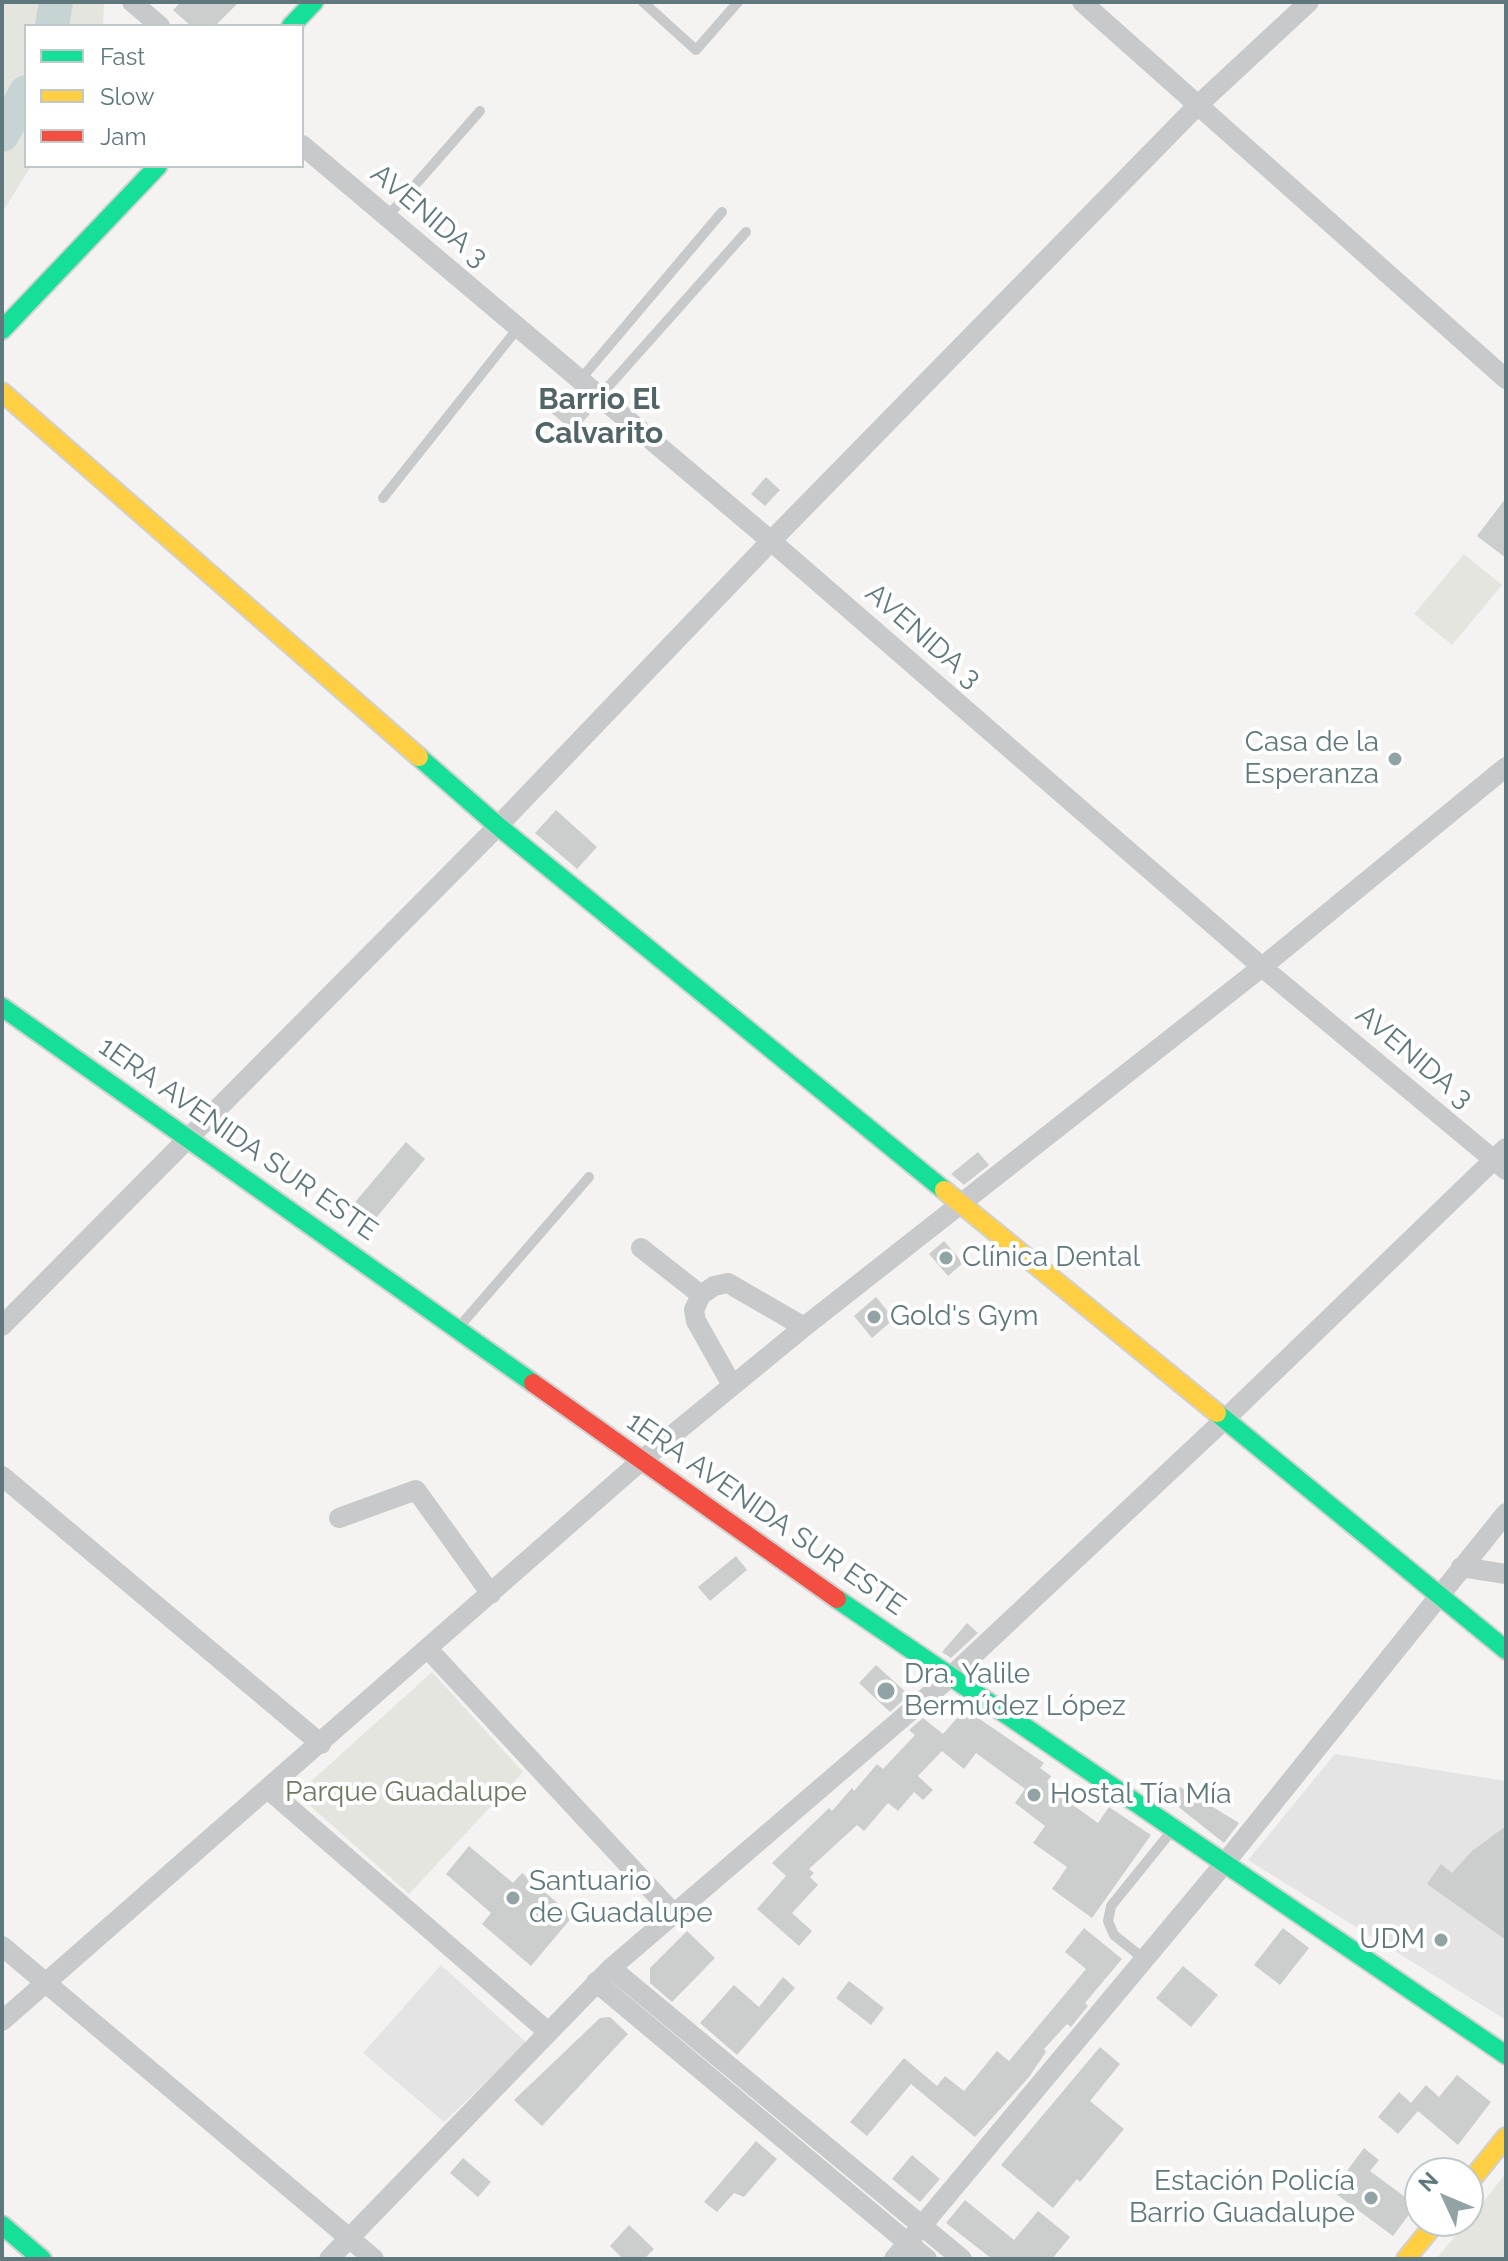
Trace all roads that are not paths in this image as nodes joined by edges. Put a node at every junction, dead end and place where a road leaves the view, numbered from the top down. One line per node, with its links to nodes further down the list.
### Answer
1 (132, 2): 7 (street)
2 (314, 2): 8 (street)
3 (643, 2): 4 (lane)
4 (738, 2)
5 (1082, 2): 9 (street)
6 (1309, 2): 9 (street)
7 (158, 24)
8 (293, 24)
9 (1197, 106): 18 (street); 23 (street)
10 (480, 111): 14 (lane)
11 (304, 147): 14 (street, AVENIDA 3)
12 (156, 168): 17 (street)
13 (722, 212): 19 (lane)
14 (387, 217): 16 (street, AVENIDA 3)
15 (746, 232): 21 (lane)
16 (518, 328): 19 (street, AVENIDA 3); 22 (lane)
17 (2, 330)
18 (1506, 379)
19 (580, 380): 21 (street, AVENIDA 3)
20 (2, 392): 25 (street)
21 (600, 396): 23 (street, AVENIDA 3)
22 (383, 498)
23 (771, 541): 25 (street); 26 (street, AVENIDA 3)
24 (1506, 767): 26 (street)
25 (498, 826): 28 (street); 31 (street)
26 (1262, 967): 29 (street, AVENIDA 3); 31 (street)
27 (2, 1007): 28 (street, 1ERA AVENIDA SUR ESTE)
28 (189, 1140): 34 (street); 36 (street, 1ERA AVENIDA SUR ESTE)
29 (1502, 1159): 38 (street)
30 (589, 1177): 36 (lane)
31 (960, 1204): 35 (street); 38 (street)
32 (641, 1248): 33 (street)
33 (701, 1295): 35 (street); 37 (street)
34 (2, 1326)
35 (804, 1327): 37 (street)
36 (458, 1329): 39 (street, 1ERA AVENIDA SUR ESTE)
37 (732, 1385): 39 (street)
38 (1223, 1421): 46 (street); 49 (street)
39 (642, 1460): 45 (street); 49 (street, 1ERA AVENIDA SUR ESTE)
40 (2, 1476): 50 (street)
41 (1506, 1513): 43 (street)
42 (339, 1518): 45 (street)
43 (1461, 1567): 44 (street); 46 (street)
44 (1506, 1574)
45 (491, 1594): 47 (street)
46 (1437, 1597): 48 (street); 53 (street)
47 (428, 1649): 50 (street); 54 (street)
48 (1506, 1650)
49 (949, 1678): 52 (street, 1ERA AVENIDA SUR ESTE); 54 (street)
50 (321, 1744): 51 (street)
51 (269, 1790): 58 (street); 60 (street)
52 (1171, 1831): 53 (street, 1ERA AVENIDA SUR ESTE); 56 (lane)
53 (1224, 1864): 56 (street); 61 (street, 1ERA AVENIDA SUR ESTE)
54 (675, 1915): 57 (street)
55 (2, 1946): 58 (street)
56 (1144, 1959): 65 (street)
57 (603, 1975): 60 (street); 65 (street); 68 (street)
58 (45, 1984): 59 (street); 67 (street)
59 (2, 2021)
60 (547, 2031): 67 (street)
61 (1506, 2055)
62 (1506, 2137): 63 (street)
63 (1484, 2164)
64 (2, 2225): 69 (street)
65 (922, 2227): 68 (street); 73 (street)
66 (1424, 2237): 74 (street)
67 (349, 2239): 70 (street); 71 (street)
68 (901, 2251): 72 (street)
69 (42, 2259)
70 (329, 2259)
71 (374, 2259)
72 (927, 2259)
73 (962, 2259)
74 (1406, 2259)

